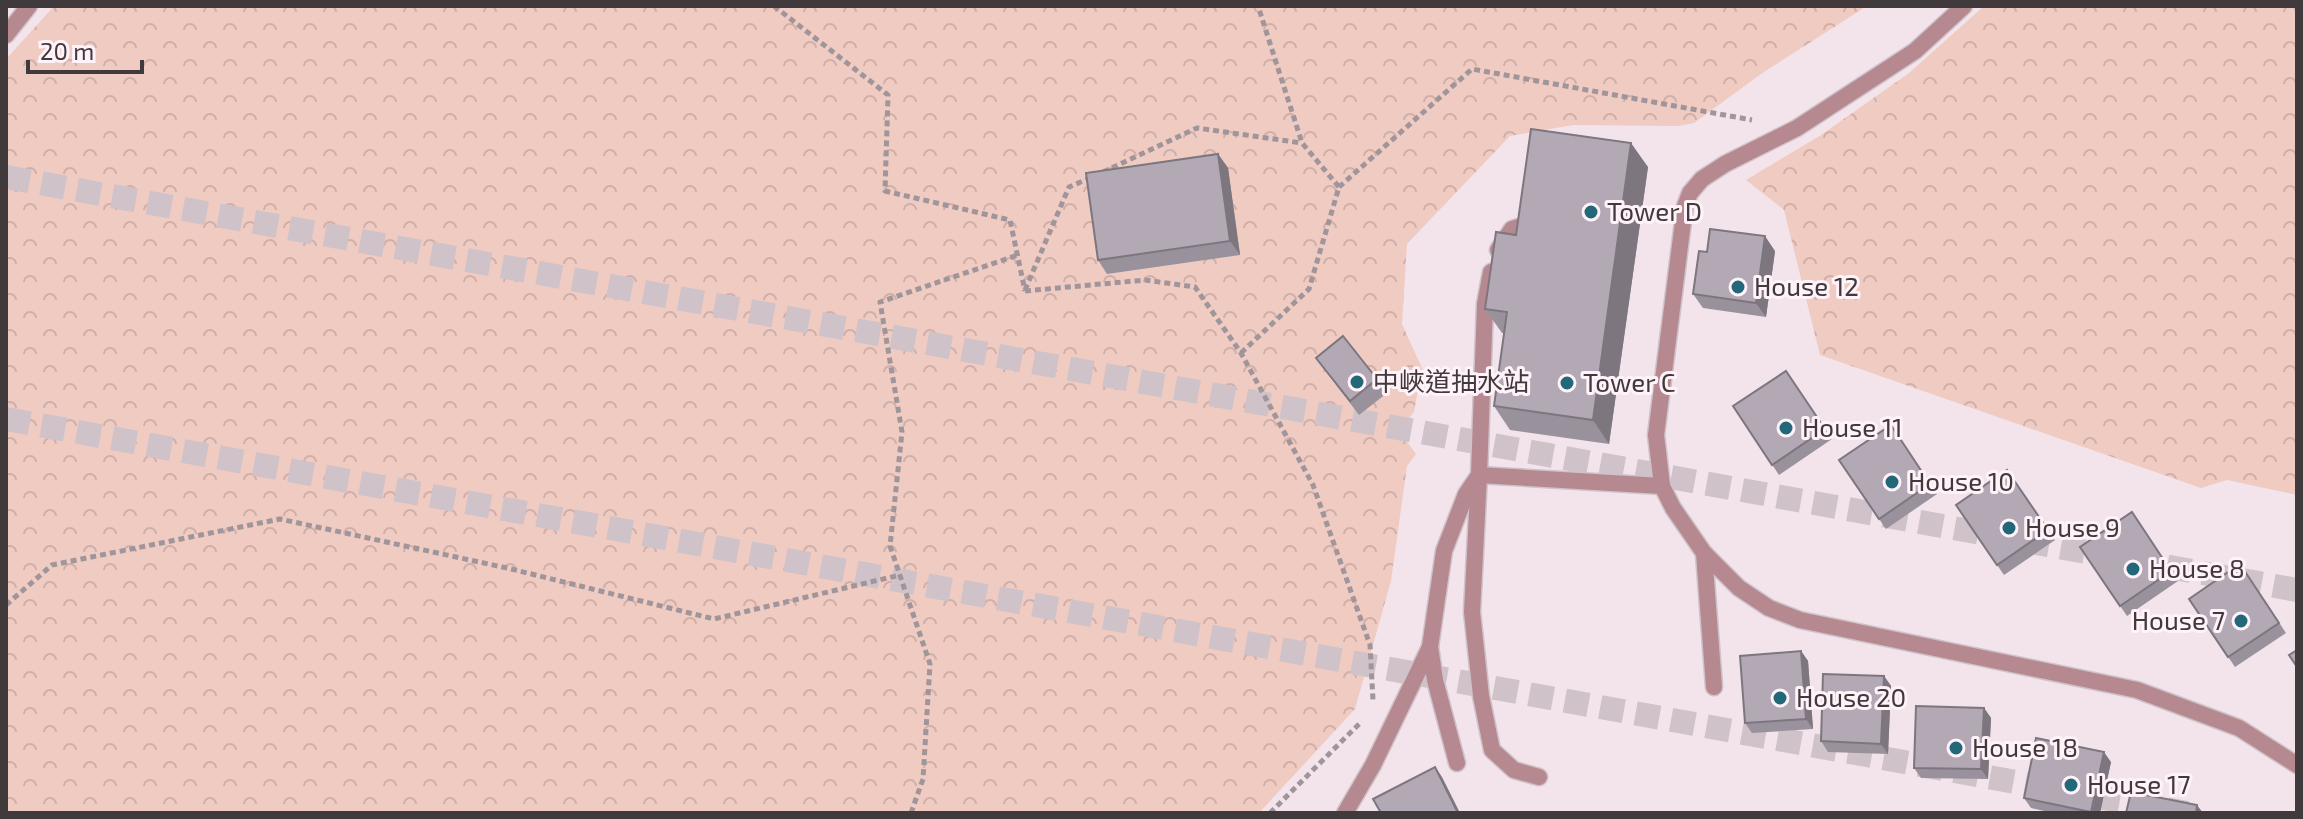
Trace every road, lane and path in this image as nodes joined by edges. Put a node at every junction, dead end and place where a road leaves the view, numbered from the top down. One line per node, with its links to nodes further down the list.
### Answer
1 (29, 6): 5 (street)
2 (774, 6): 10 (path)
3 (1258, 6): 7 (path)
4 (1964, 6): 6 (street)
5 (6, 35)
6 (1797, 128): 8 (path); 14 (street)
7 (1302, 143): 8 (path); 11 (path)
8 (1339, 187): 12 (path)
9 (1532, 223): 13 (street)
10 (1018, 255): 11 (path); 16 (path)
11 (1025, 291): 12 (path)
12 (1241, 353): 20 (path)
13 (1479, 475): 14 (street); 18 (street); 24 (street)
14 (1662, 486): 15 (street)
15 (1704, 553): 19 (street); 23 (street)
16 (900, 575): 17 (path); 25 (path)
17 (6, 605)
18 (1430, 647): 22 (street); 27 (street)
19 (1714, 687)
20 (1374, 710)
21 (1364, 720): 26 (path)
22 (1457, 763)
23 (2297, 765)
24 (1539, 777)
25 (911, 813)
26 (1270, 813)
27 (1345, 813)

